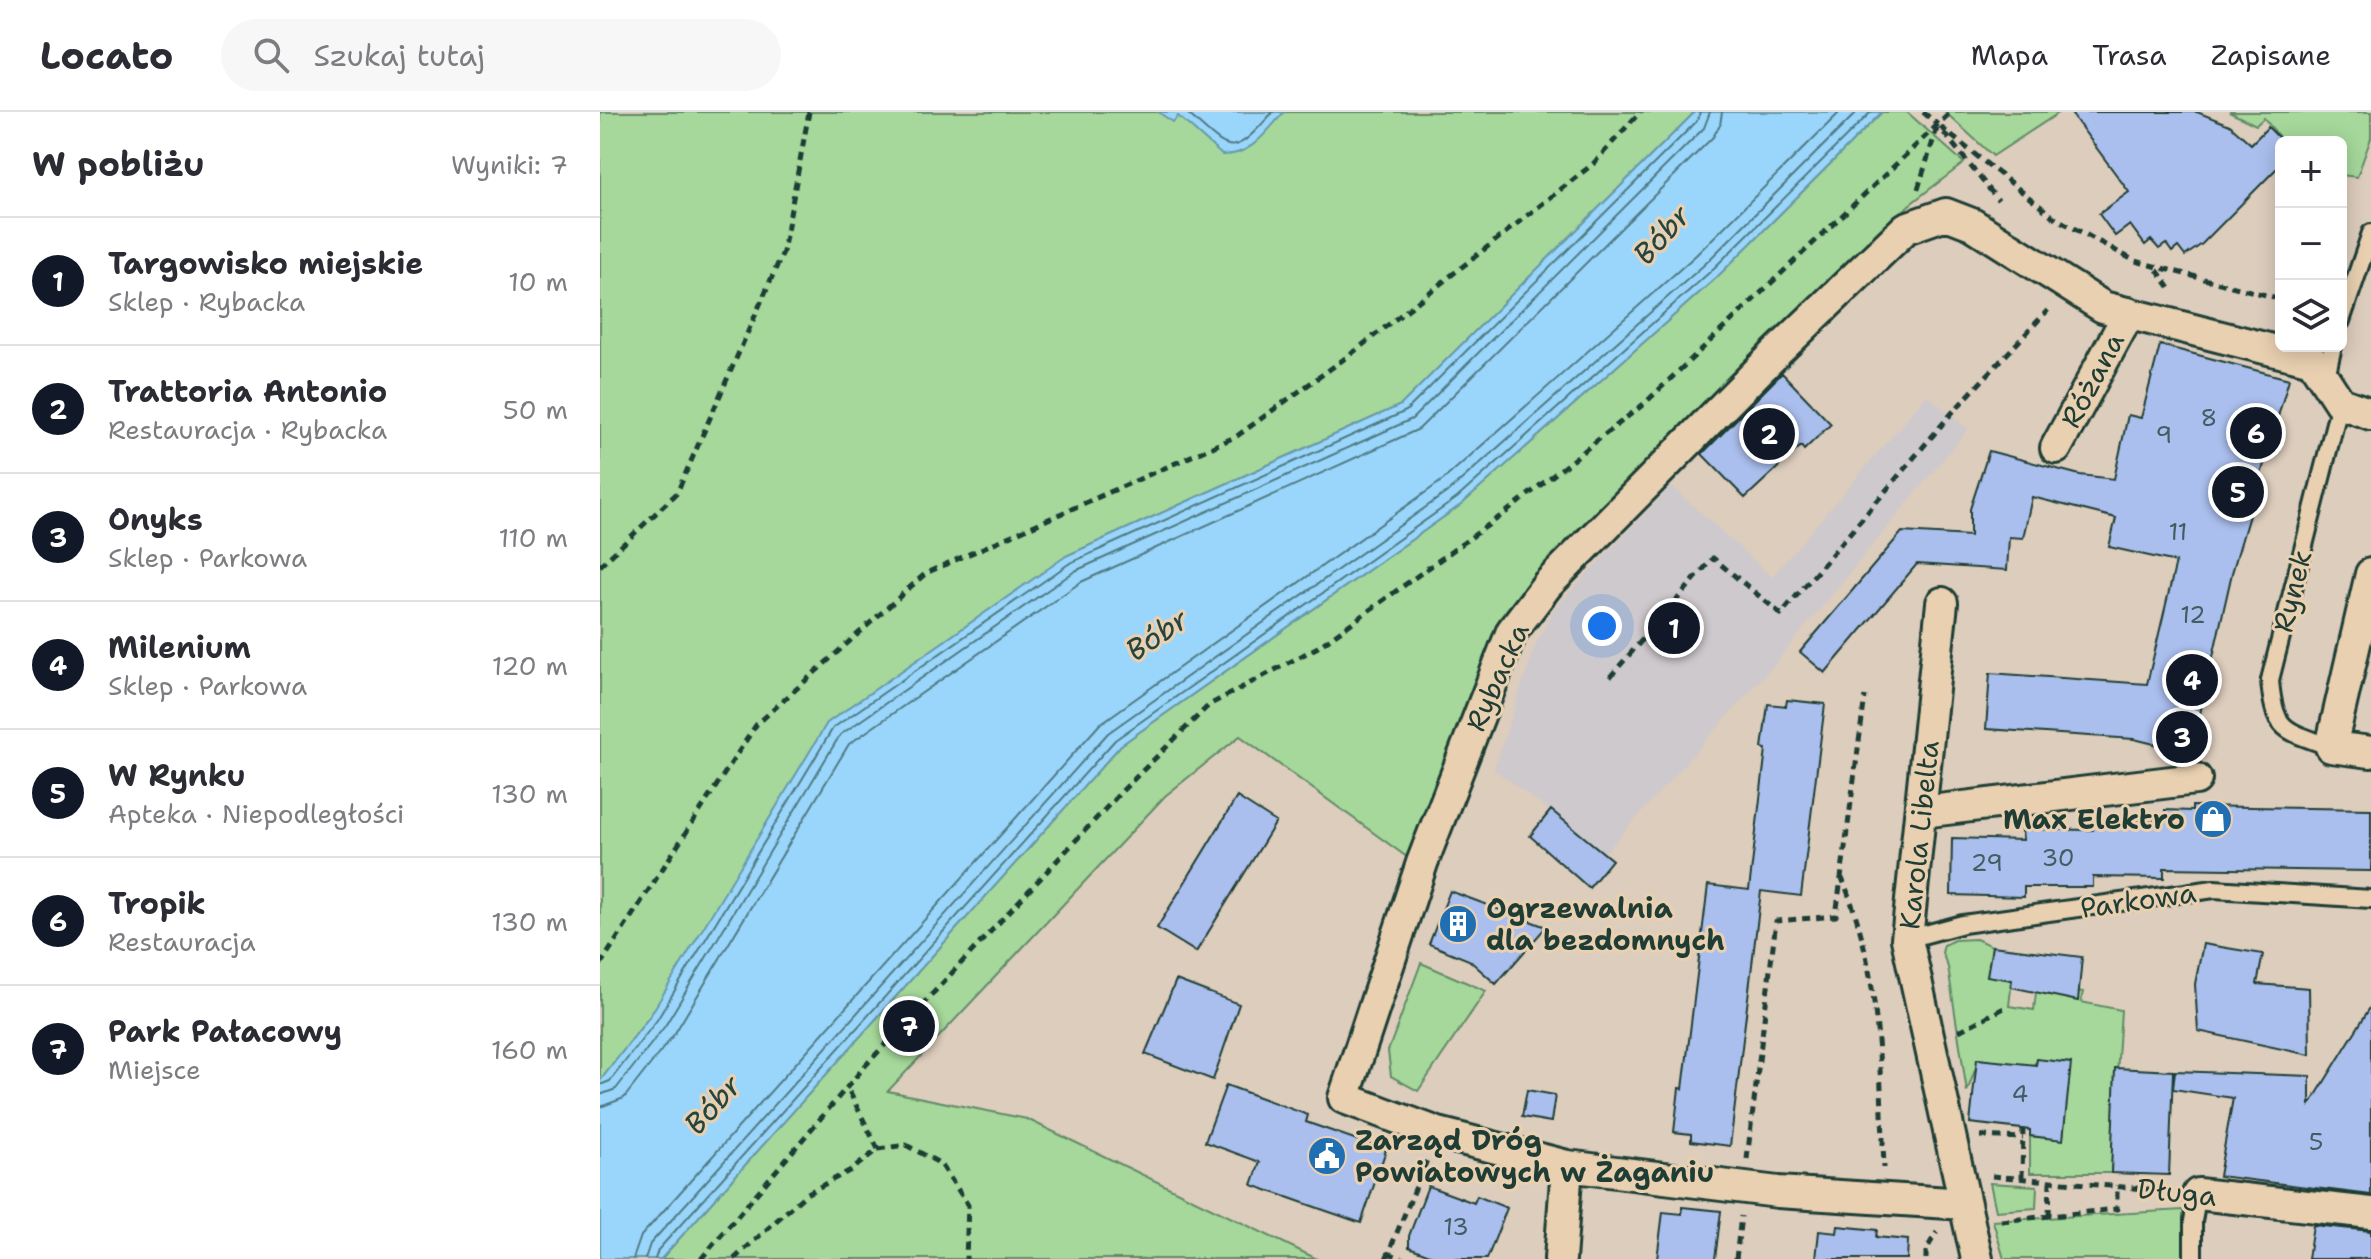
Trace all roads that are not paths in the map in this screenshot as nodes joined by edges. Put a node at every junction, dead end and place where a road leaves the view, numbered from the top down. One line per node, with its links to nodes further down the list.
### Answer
1 (2371, 233): 2 (lane)
2 (2347, 303)
3 (2129, 313): 5 (street); 7 (street, Różana); 16 (street, Rybacka)
4 (2333, 352): 5 (lane, Rynek)
5 (2333, 390): 6 (street); 10 (lane, Rynek)
6 (2371, 414)
7 (2056, 448)
8 (2371, 574): 10 (street)
9 (1942, 603): 13 (street, Karola Libelta)
10 (2331, 747): 11 (street, Rynek)
11 (2371, 752)
12 (2196, 779): 13 (street)
13 (1922, 812): 15 (street, Karola Libelta)
14 (2371, 899): 15 (lane, Parkowa)
15 (1907, 939): 18 (street, Karola Libelta)
16 (1567, 1166): 18 (street); 20 (street)
17 (2198, 1194): 19 (street, Długa); 22 (lane)
18 (1959, 1204): 21 (street, Karola Libelta)
19 (2371, 1213)
20 (1560, 1259)
21 (1977, 1259)
22 (2193, 1259)

